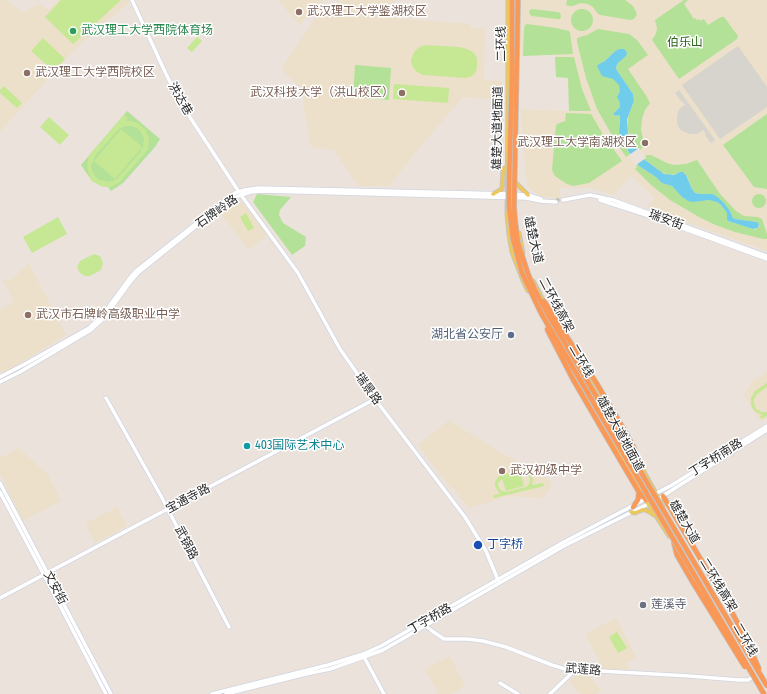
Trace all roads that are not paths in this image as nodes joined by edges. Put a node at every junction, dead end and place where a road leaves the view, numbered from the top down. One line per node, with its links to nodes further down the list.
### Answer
1 (132, 0): 7 (main road, 洪达巷)
2 (508, 0): 5 (main road, 雄楚大道地面道)
3 (512, 0): 14 (highway, 二环线, bridge)
4 (517, 0): 6 (main road, 雄楚大道); 9 (highway, 二环线高架, bridge)
5 (507, 166): 8 (main road); 11 (main road, 雄楚大道地面道)
6 (515, 182): 9 (main road, 雄楚大道); 10 (main road)
7 (240, 193): 8 (main road, 石牌岭路); 11 (main road, 石牌岭路); 15 (main road, 石牌岭路); 16 (main road, 石牌岭路); 18 (main road, 瑞景路)
8 (493, 194): 11 (main road, 石牌岭路)
9 (515, 195): 10 (main road); 10 (main road); 11 (main road, 石牌岭路); 21 (main road, 雄楚大道); 21 (highway, bridge); 40 (highway, 二环线高架, bridge)
10 (528, 195)
11 (506, 196): 27 (main road, 雄楚大道地面道)
12 (767, 256): 13 (main road, 瑞安街)
13 (767, 259)
14 (541, 313): 25 (highway, bridge); 41 (highway, 二环线, bridge)
15 (0, 377)
16 (0, 382)
17 (106, 398): 29 (main road, 武锅路)
18 (375, 399): 29 (main road, 宝通寺路); 34 (main road, 瑞景路)
19 (767, 426): 23 (main road, 丁字桥南路)
20 (767, 430): 23 (main road, 丁字桥南路)
21 (640, 465): 26 (main road, 雄楚大道)
22 (0, 483): 33 (main road, 文安街)
23 (673, 487): 26 (main road, 丁字桥南路)
24 (0, 492): 33 (main road, 文安街)
25 (639, 492): 27 (highway); 28 (highway)
26 (662, 494): 27 (main road, 丁字桥南路); 40 (highway, bridge); 43 (main road, 雄楚大道)
27 (647, 502): 28 (main road, 丁字桥路); 30 (main road, 丁字桥路); 31 (main road, 雄楚大道地面道)
28 (633, 507): 34 (main road, 丁字桥路)
29 (168, 509): 33 (main road, 宝通寺路); 37 (main road, 武锅路)
30 (631, 512): 31 (main road); 36 (main road, 丁字桥路)
31 (656, 517): 32 (main road, 雄楚大道地面道)
32 (674, 543): 41 (main road, 雄楚大道地面道); 41 (highway, bridge)
33 (46, 574): 35 (main road, 宝通寺路); 44 (main road, 文安街); 45 (main road, 文安街)
34 (498, 580): 36 (main road, 丁字桥路)
35 (0, 598)
36 (425, 623): 38 (main road, 丁字桥路); 39 (main road, 武莲路); 46 (main road, 丁字桥路)
37 (229, 627)
38 (364, 657): 47 (main road, 丁字桥路); 48 (main road)
39 (575, 670): 41 (main road, 武莲路); 50 (main road)
40 (761, 676): 43 (highway, 二环线高架, bridge)
41 (754, 678): 51 (highway, 二环线, bridge)
42 (500, 683): 49 (main road)
43 (767, 686)
44 (106, 694)
45 (111, 694)
46 (212, 694)
47 (226, 694)
48 (384, 694)
49 (518, 694)
50 (550, 694)
51 (763, 694)

